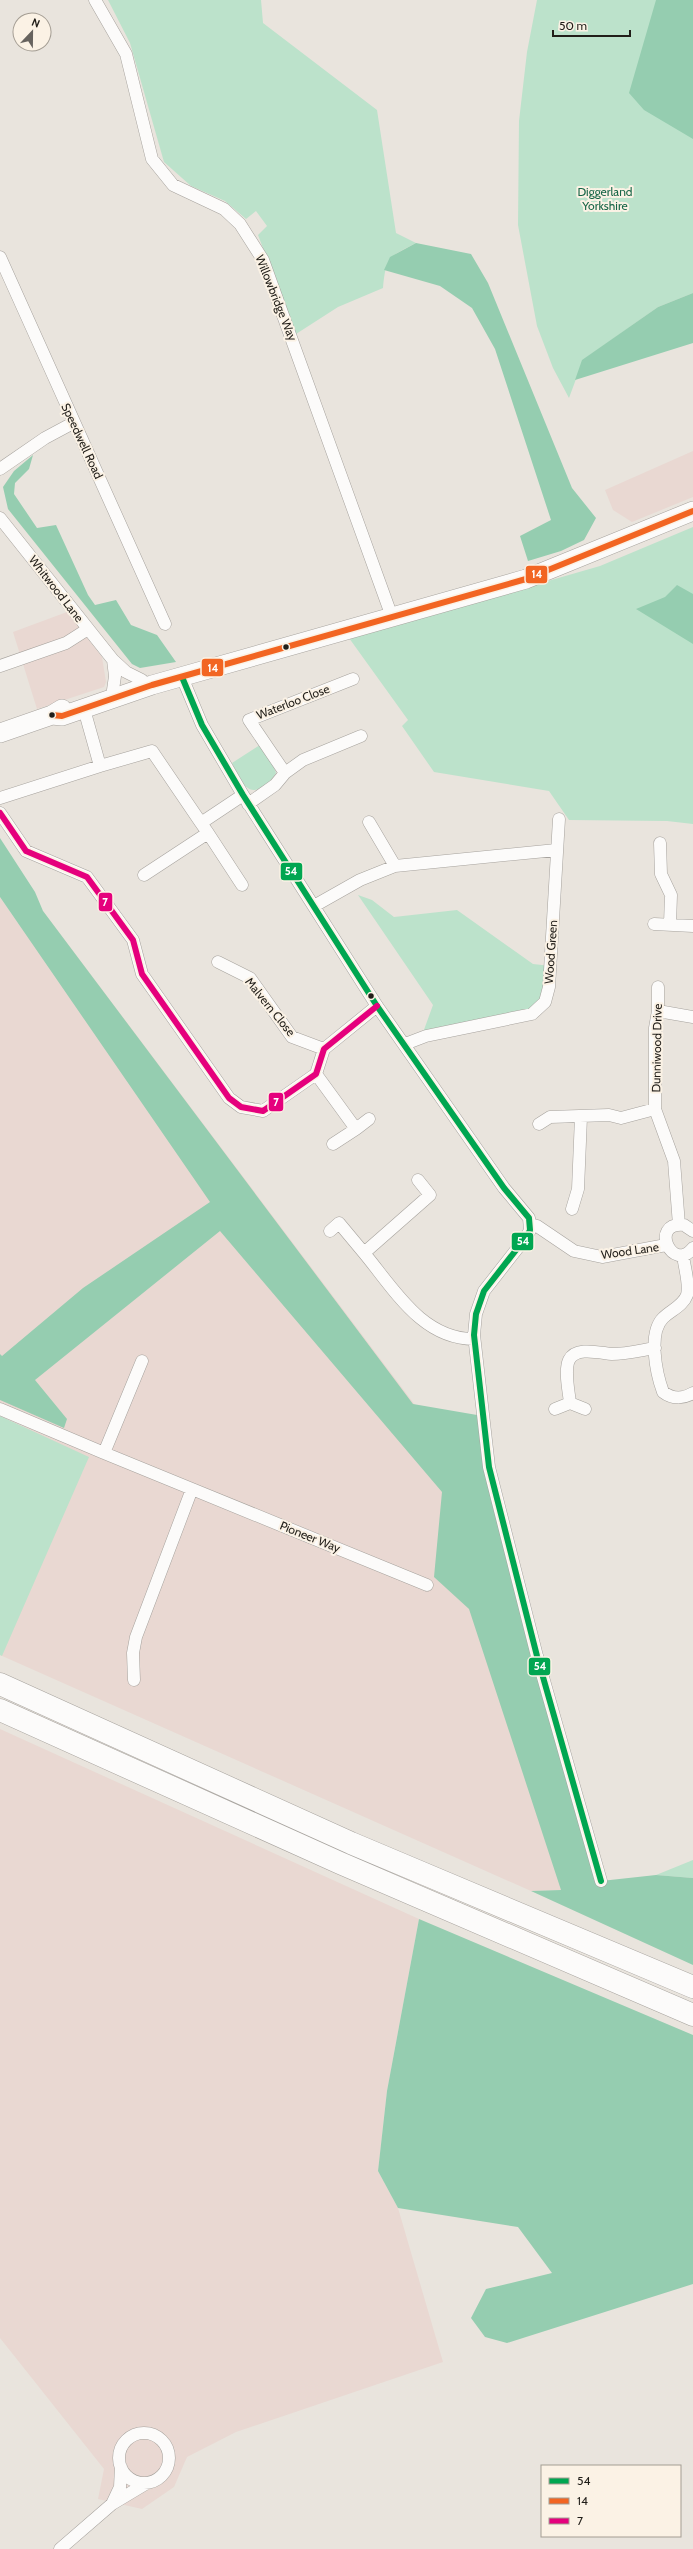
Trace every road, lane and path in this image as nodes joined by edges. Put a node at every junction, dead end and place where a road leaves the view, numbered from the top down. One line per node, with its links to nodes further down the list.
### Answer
1 (96, 0): 7 (street, Willowbridge Way)
2 (0, 257): 3 (street, Speedwell Road)
3 (73, 423): 4 (street); 8 (street, Speedwell Road)
4 (0, 469)
5 (693, 511): 7 (main road)
6 (0, 518): 9 (street, Whitwood Lane)
7 (392, 617): 12 (main road)
8 (165, 624)
9 (88, 629): 10 (street, Whitwood Lane); 11 (street)
10 (113, 660): 14 (street); 14 (street, Whitwood Lane)
11 (0, 666)
12 (181, 677): 14 (main road); 22 (street)
13 (353, 679): 20 (street, Waterloo Close)
14 (128, 684): 15 (main road); 16 (main road)
15 (84, 709): 16 (main road); 19 (street)
16 (52, 716): 17 (main road)
17 (0, 733)
18 (361, 736): 20 (street)
19 (100, 766): 21 (street); 26 (street)
20 (286, 773): 22 (street)
21 (0, 798)
22 (246, 800): 26 (street); 32 (street)
23 (0, 813): 43 (street)
24 (559, 819): 28 (street, Wood Green)
25 (369, 822): 29 (street)
26 (204, 828): 30 (street); 31 (street)
27 (660, 843): 34 (street)
28 (556, 850): 29 (street); 41 (street, Wood Green)
29 (395, 866): 32 (street)
30 (144, 875)
31 (242, 885)
32 (314, 906): 38 (street)
33 (654, 924): 34 (street)
34 (670, 924): 35 (street)
35 (693, 926)
36 (218, 962): 42 (street, Malvern Close)
37 (658, 987): 39 (street, Dunniwood Drive)
38 (377, 1006): 41 (street); 42 (street)
39 (658, 1011): 40 (street); 44 (street, Dunniwood Drive)
40 (693, 1017)
41 (405, 1044): 52 (street)
42 (324, 1050): 43 (street)
43 (316, 1074): 48 (street)
44 (655, 1109): 45 (street); 53 (street, Dunniwood Drive)
45 (581, 1117): 47 (street); 51 (street)
46 (369, 1119): 48 (street)
47 (539, 1124)
48 (356, 1128): 49 (street)
49 (333, 1144)
50 (418, 1180): 58 (street)
51 (572, 1209)
52 (530, 1224): 56 (street, Wood Lane); 60 (street)
53 (679, 1225): 55 (street); 56 (street)
54 (330, 1231): 58 (street)
55 (693, 1232)
56 (666, 1245): 59 (street)
57 (693, 1248): 59 (street)
58 (364, 1253): 60 (street)
59 (682, 1255): 61 (street)
60 (474, 1339): 74 (street)
61 (655, 1348): 63 (street); 64 (street)
62 (142, 1361): 68 (street)
63 (693, 1393)
64 (570, 1403): 66 (street); 67 (street)
65 (0, 1409): 68 (street, Pioneer Way)
66 (555, 1409)
67 (585, 1409)
68 (104, 1453): 69 (street, Pioneer Way)
69 (192, 1489): 70 (street, Pioneer Way); 71 (street)
70 (427, 1585)
71 (134, 1680)
72 (0, 1684): 75 (highway)
73 (0, 1710): 76 (highway)
74 (601, 1881)
75 (693, 1987)
76 (693, 2015)
77 (121, 2466): 78 (street); 78 (street); 79 (street)
78 (147, 2483): 79 (street)
79 (112, 2504): 80 (street)
80 (60, 2549)

